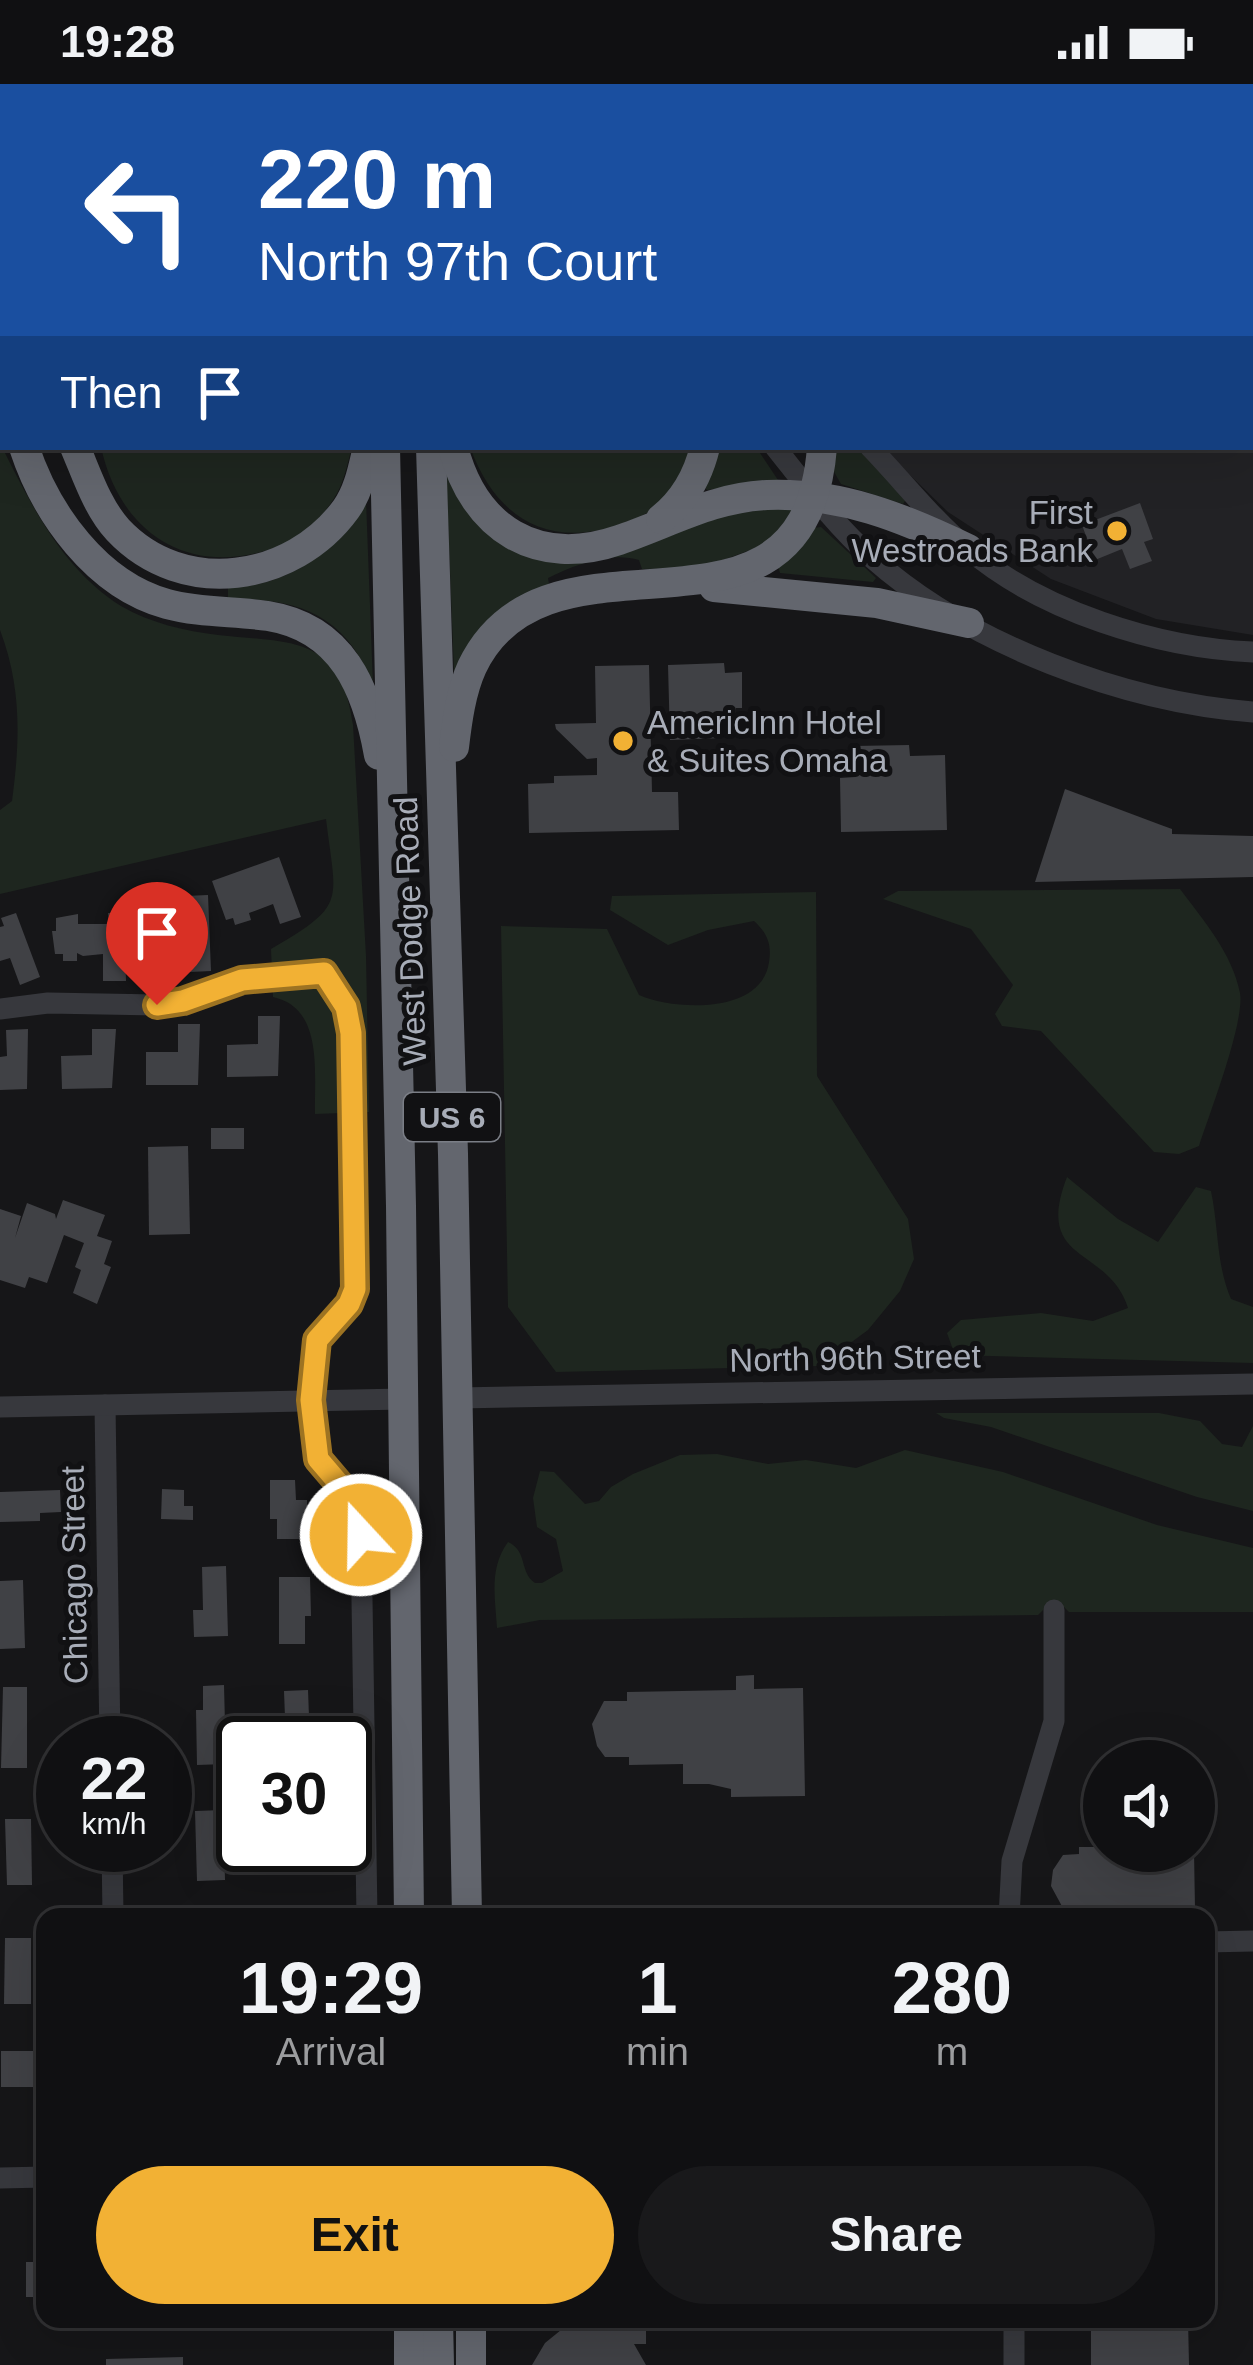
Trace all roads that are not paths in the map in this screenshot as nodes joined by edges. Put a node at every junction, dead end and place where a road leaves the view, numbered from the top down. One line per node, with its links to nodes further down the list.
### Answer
1 (80, 450): 2 (highway)
2 (367, 450)
3 (385, 450): 18 (highway, West Dodge Road / US 6)
4 (431, 450): 19 (highway, West Dodge Road / US 6)
5 (455, 450): 12 (highway)
6 (704, 450): 12 (highway)
7 (778, 450): 11 (street)
8 (822, 450): 11 (highway)
9 (873, 450): 13 (street)
10 (24, 452): 18 (highway)
11 (814, 497): 12 (highway); 13 (highway); 14 (highway); 15 (street)
12 (646, 529)
13 (968, 549): 16 (street)
14 (660, 584): 15 (highway); 19 (highway)
15 (969, 623): 17 (street)
16 (1253, 652)
17 (1253, 712)
18 (393, 836): 23 (highway, West Dodge Road / US 6)
19 (444, 837): 22 (highway, West Dodge Road / US 6)
20 (0, 1009): 24 (street)
21 (1253, 1384): 22 (street, North 96th Street)
22 (458, 1398): 33 (highway, West Dodge Road / US 6)
23 (404, 1399): 24 (street); 32 (highway, West Dodge Road / US 6)
24 (311, 1400): 25 (street); 31 (street)
25 (105, 1405): 26 (street); 28 (street, Chicago Street)
26 (0, 1407)
27 (1054, 1610): 34 (street)
28 (110, 1716)
29 (112, 1872): 30 (street)
30 (113, 1908)
31 (367, 1908)
32 (409, 1908)
33 (467, 1908)
34 (1009, 1908)
35 (1253, 1941): 36 (street)
36 (1215, 1942)
37 (36, 2176): 38 (street)
38 (0, 2178)
39 (410, 2328): 43 (highway)
40 (438, 2328): 44 (highway)
41 (471, 2328): 45 (highway)
42 (1014, 2328): 46 (street)
43 (410, 2365)
44 (439, 2365)
45 (471, 2365)
46 (1014, 2365)

